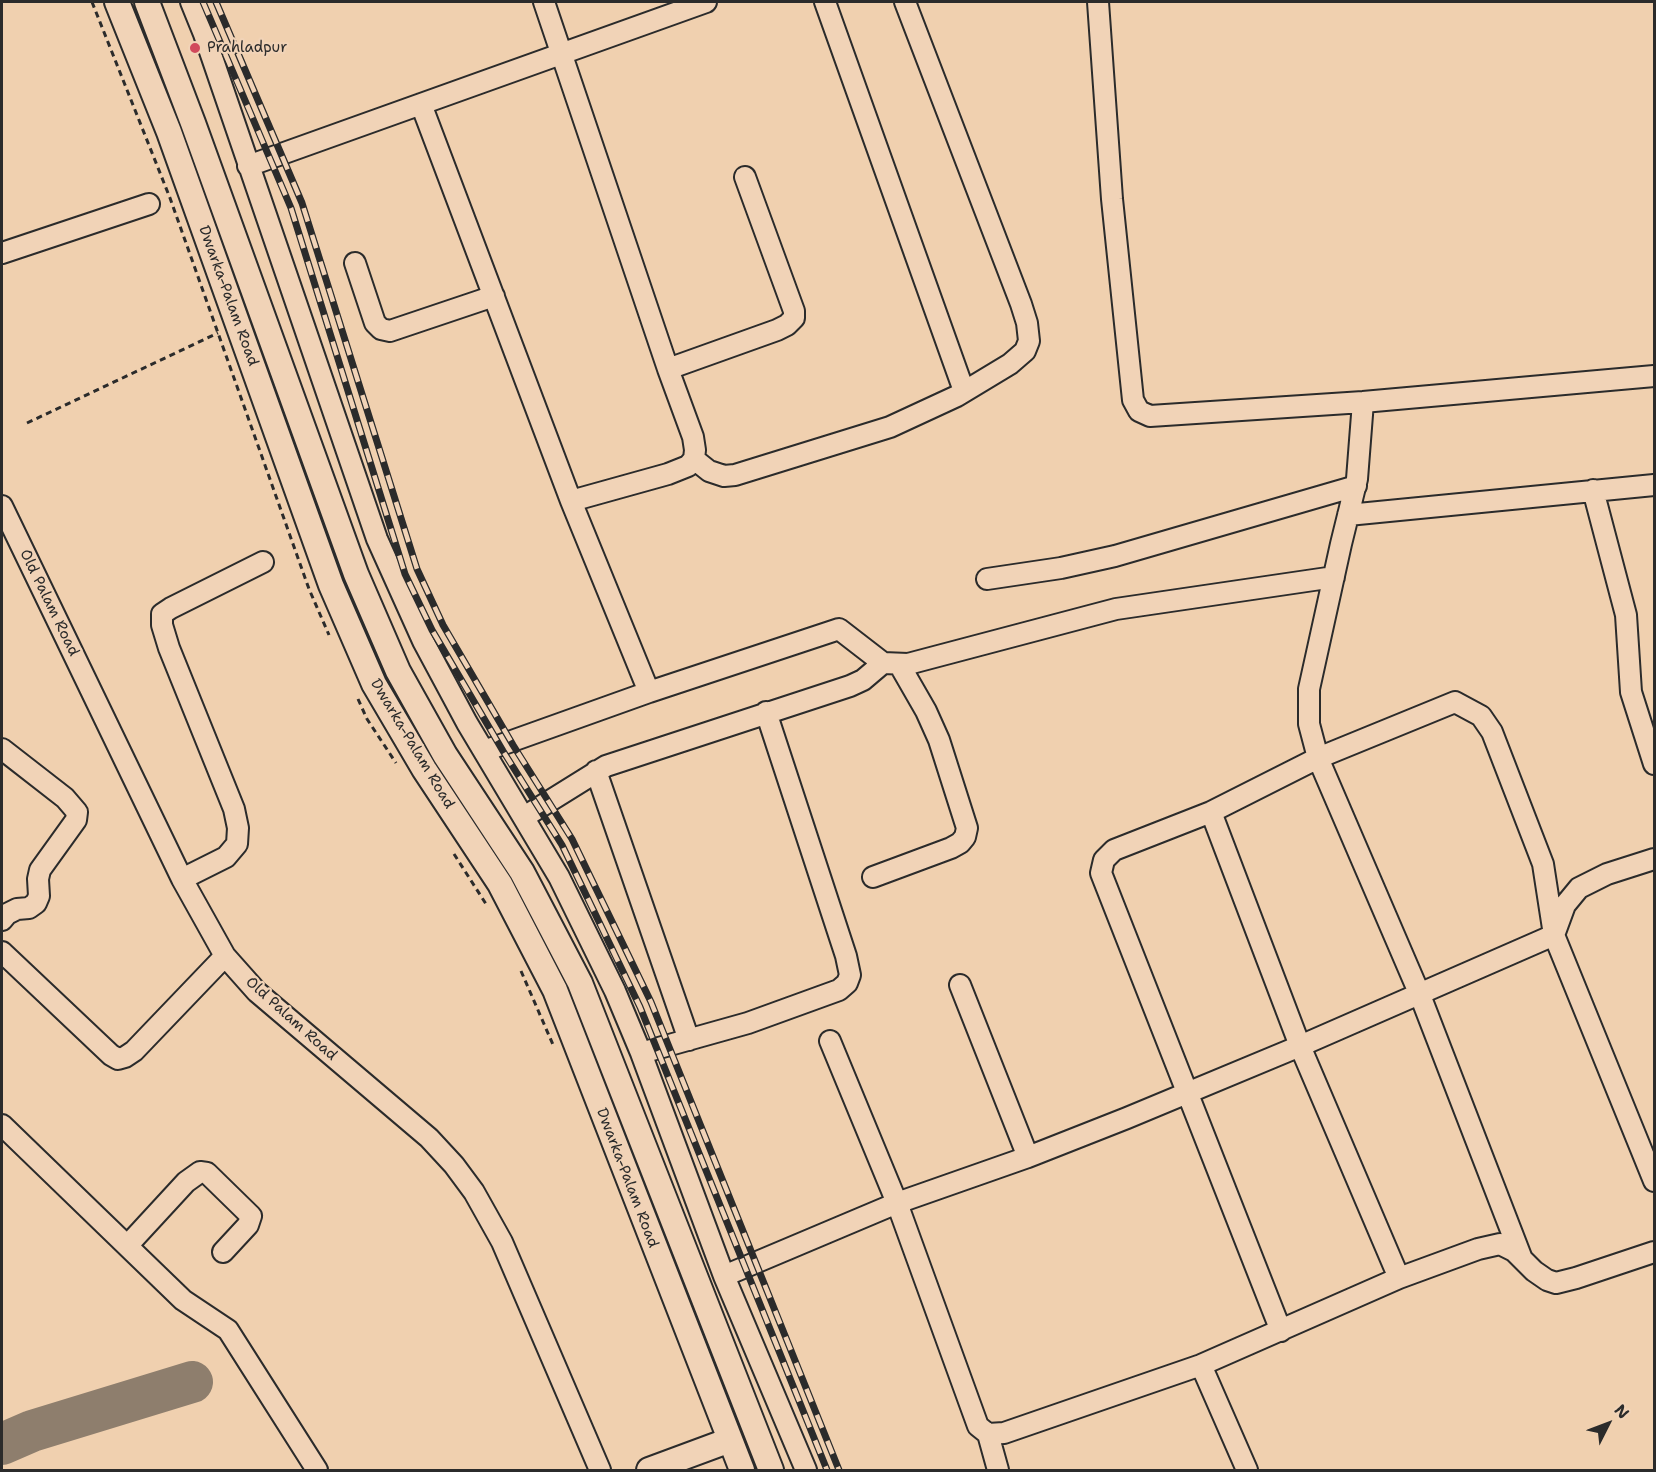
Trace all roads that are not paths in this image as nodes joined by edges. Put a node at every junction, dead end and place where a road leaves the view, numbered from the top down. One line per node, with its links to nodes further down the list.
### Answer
1 (117, 2): 68 (main road, Dwarka-Palam Road)
2 (147, 2): 73 (main road, Dwarka-Palam Road)
3 (191, 2): 11 (street)
4 (544, 2): 9 (street)
5 (706, 2): 9 (street)
6 (825, 2): 19 (street)
7 (905, 2): 19 (street)
8 (1098, 2): 20 (street)
9 (561, 53): 10 (street); 17 (street)
10 (421, 104): 11 (street); 16 (street)
11 (248, 166): 35 (street)
12 (745, 177): 17 (street)
13 (149, 204): 14 (street)
14 (2, 253)
15 (355, 263): 16 (street)
16 (494, 296): 25 (street)
17 (668, 369): 21 (street)
18 (1654, 376): 20 (street)
19 (964, 391): 21 (street)
20 (1363, 402): 22 (street)
21 (694, 459): 25 (street)
22 (1356, 486): 27 (street); 30 (street)
23 (1654, 486): 24 (street)
24 (1593, 490): 27 (street); 37 (street)
25 (571, 501): 32 (street)
26 (2, 506): 43 (street, Old Palam Road)
27 (1348, 515): 29 (street)
28 (263, 562): 43 (street)
29 (1334, 577): 31 (street); 36 (street)
30 (987, 579)
31 (891, 663): 32 (street); 33 (street); 42 (street)
32 (649, 692): 35 (street)
33 (766, 712): 38 (street); 50 (street)
34 (2, 749): 44 (street)
35 (483, 751): 40 (street)
36 (1318, 758): 39 (street); 45 (street); 49 (street)
37 (1654, 764)
38 (596, 771): 40 (street); 50 (street)
39 (1211, 812): 52 (street); 54 (street)
40 (524, 817): 53 (street)
41 (1654, 859): 45 (street)
42 (873, 877)
43 (182, 879): 47 (street, Old Palam Road)
44 (2, 920)
45 (1554, 935): 49 (street); 57 (street)
46 (2, 952): 47 (street)
47 (225, 956): 70 (street, Old Palam Road)
48 (960, 985): 56 (street)
49 (1420, 995): 52 (street); 62 (street)
50 (688, 1040): 53 (street)
51 (830, 1041): 58 (street)
52 (1300, 1046): 54 (street); 64 (street)
53 (641, 1053): 63 (street)
54 (1188, 1091): 56 (street); 65 (street)
55 (2, 1125): 59 (street)
56 (1028, 1157): 58 (street)
57 (1654, 1181)
58 (897, 1203): 63 (street); 67 (street)
59 (127, 1246): 60 (street); 69 (street)
60 (223, 1252)
61 (1654, 1252): 62 (street)
62 (1522, 1259): 64 (street)
63 (724, 1276): 74 (street)
64 (1399, 1278): 65 (street)
65 (1281, 1331): 66 (street)
66 (1201, 1365): 67 (street); 76 (street)
67 (988, 1434): 75 (street)
68 (730, 1440): 71 (main road); 72 (main road, Dwarka-Palam Road)
69 (317, 1470)
70 (600, 1470)
71 (649, 1470)
72 (742, 1470)
73 (771, 1470)
74 (806, 1470)
75 (998, 1470)
76 (1247, 1470)

